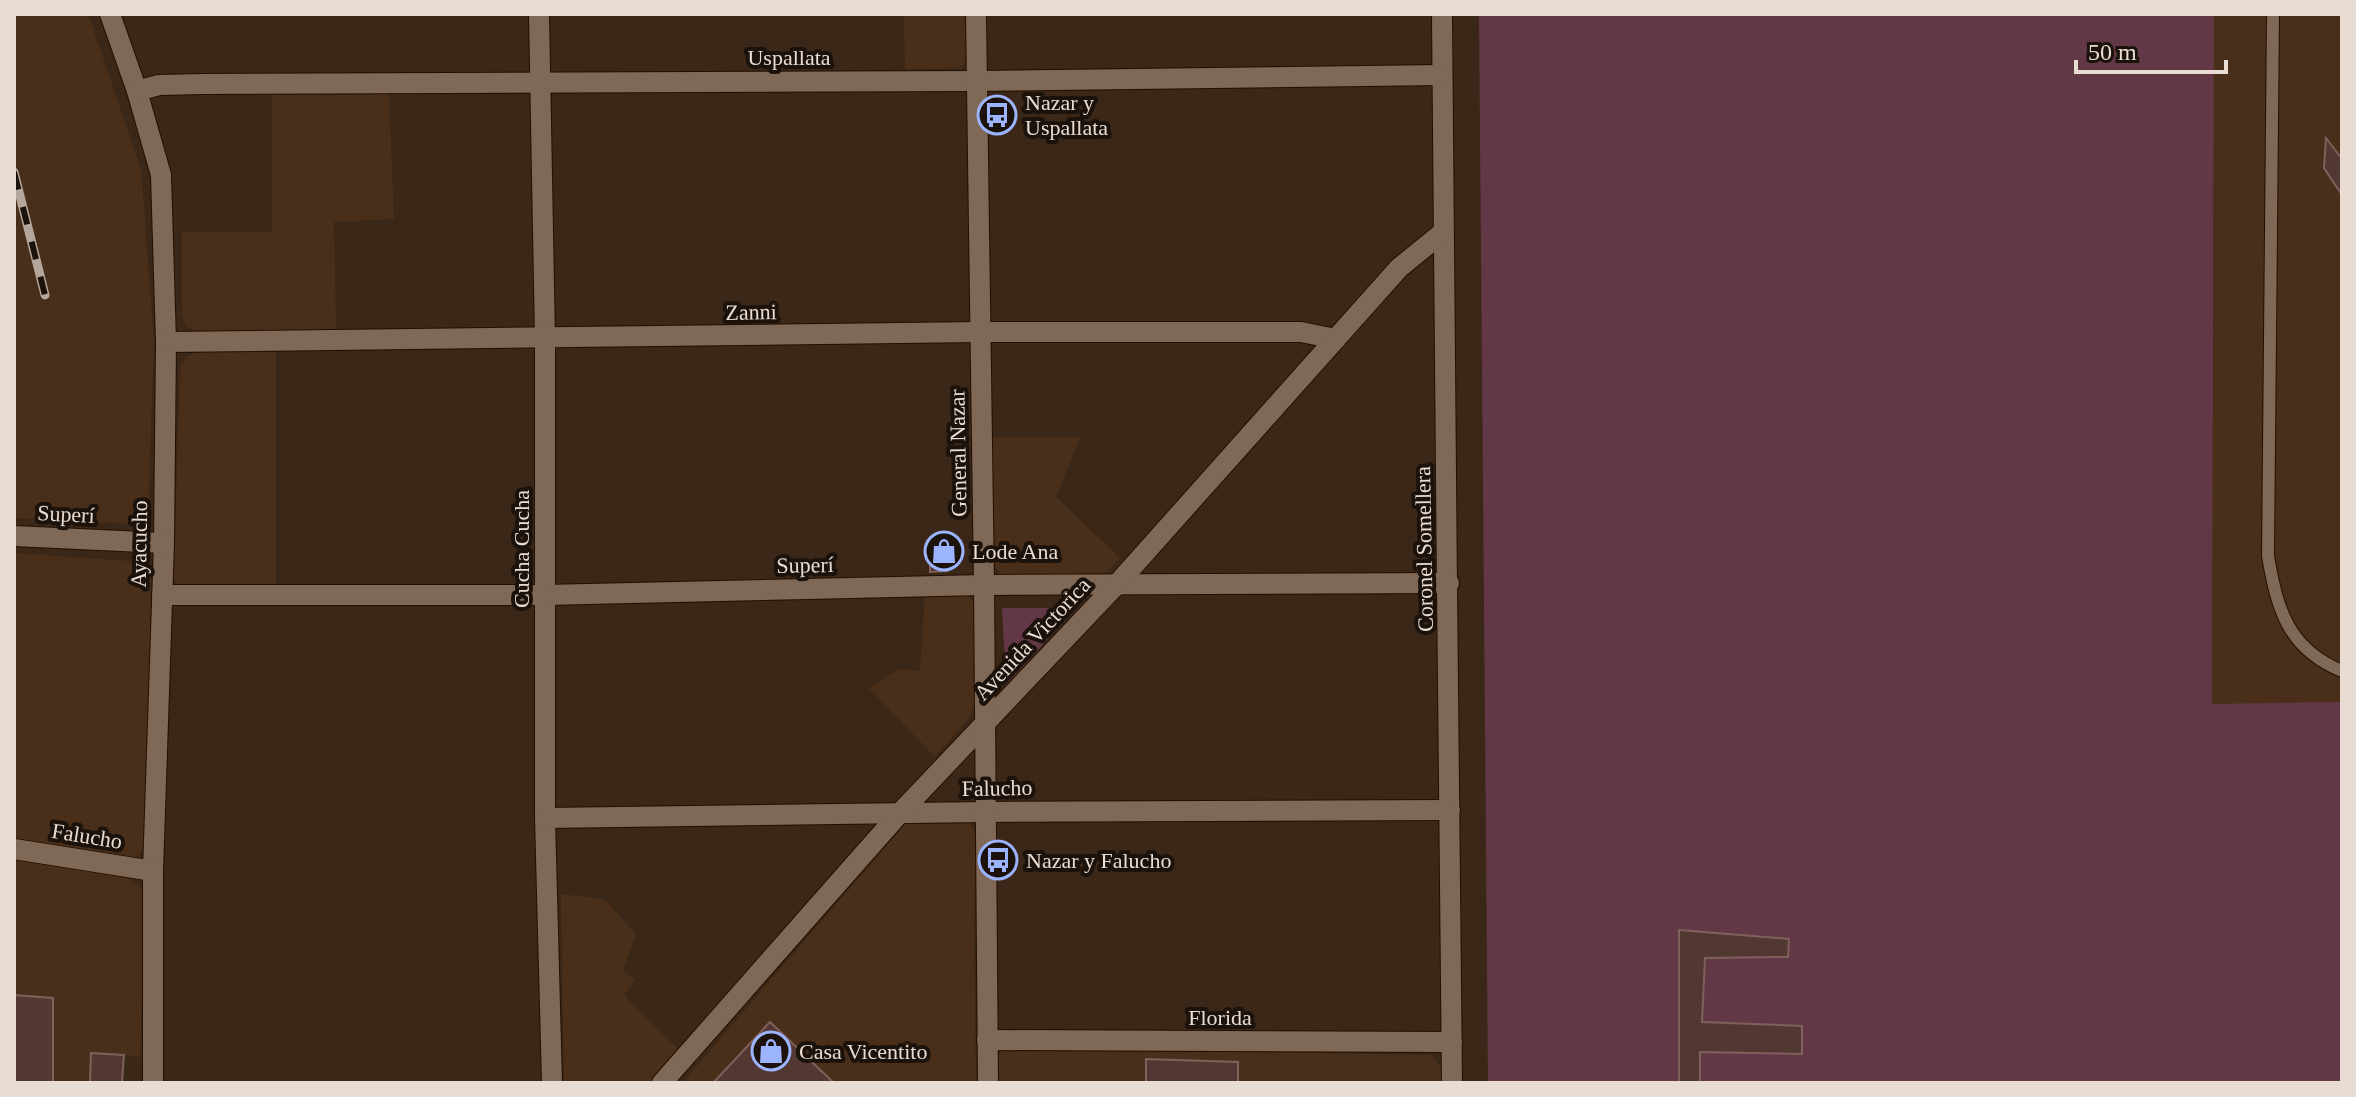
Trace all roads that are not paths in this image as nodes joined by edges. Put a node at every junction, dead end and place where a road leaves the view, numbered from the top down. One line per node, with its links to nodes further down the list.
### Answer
1 (110, 14): 9 (street, Ayacucho)
2 (539, 14): 8 (street, Cucha Cucha)
3 (976, 14): 7 (street, General Nazar)
4 (1442, 14): 6 (street, Coronel Somellera)
5 (2273, 14): 22 (lane)
6 (1442, 75): 7 (street, Uspallata); 10 (street, Coronel Somellera)
7 (977, 81): 8 (street, Uspallata); 11 (street, General Nazar)
8 (541, 82): 9 (street, Uspallata); 12 (street, Cucha Cucha)
9 (137, 91): 14 (street, Ayacucho)
10 (1442, 233): 13 (street, Avenida Victorica); 18 (street, Coronel Somellera)
11 (980, 332): 12 (street, Zanni); 13 (street, Zanni); 19 (street, General Nazar)
12 (545, 339): 14 (street, Zanni); 21 (street, Cucha Cucha)
13 (1336, 339): 17 (street, Avenida Victorica)
14 (166, 342): 16 (street, Ayacucho)
15 (14, 536): 16 (street, Superí)
16 (164, 543): 20 (street, Ayacucho)
17 (1118, 583): 18 (street, Superí); 19 (street, Superí); 23 (street, Avenida Victorica)
18 (1449, 583): 24 (street, Coronel Somellera)
19 (984, 585): 21 (street, Superí); 23 (street, General Nazar)
20 (162, 595): 21 (street, Superí); 29 (street, Ayacucho)
21 (544, 595): 27 (street, Cucha Cucha)
22 (2342, 671)
23 (986, 724): 25 (street, General Nazar); 26 (street, Avenida Victorica)
24 (1450, 810): 25 (street, Falucho); 31 (street, Coronel Somellera)
25 (984, 812): 26 (street, Falucho); 30 (street, General Nazar)
26 (899, 814): 27 (street, Falucho); 34 (street, Avenida Victorica)
27 (545, 818): 33 (street, Cucha Cucha)
28 (14, 849): 29 (street, Falucho)
29 (153, 871): 32 (street, Ayacucho)
30 (987, 1040): 31 (street, Florida); 35 (street, General Nazar)
31 (1452, 1042): 36 (street, Coronel Somellera)
32 (153, 1083)
33 (552, 1083)
34 (662, 1083)
35 (988, 1083)
36 (1452, 1083)

